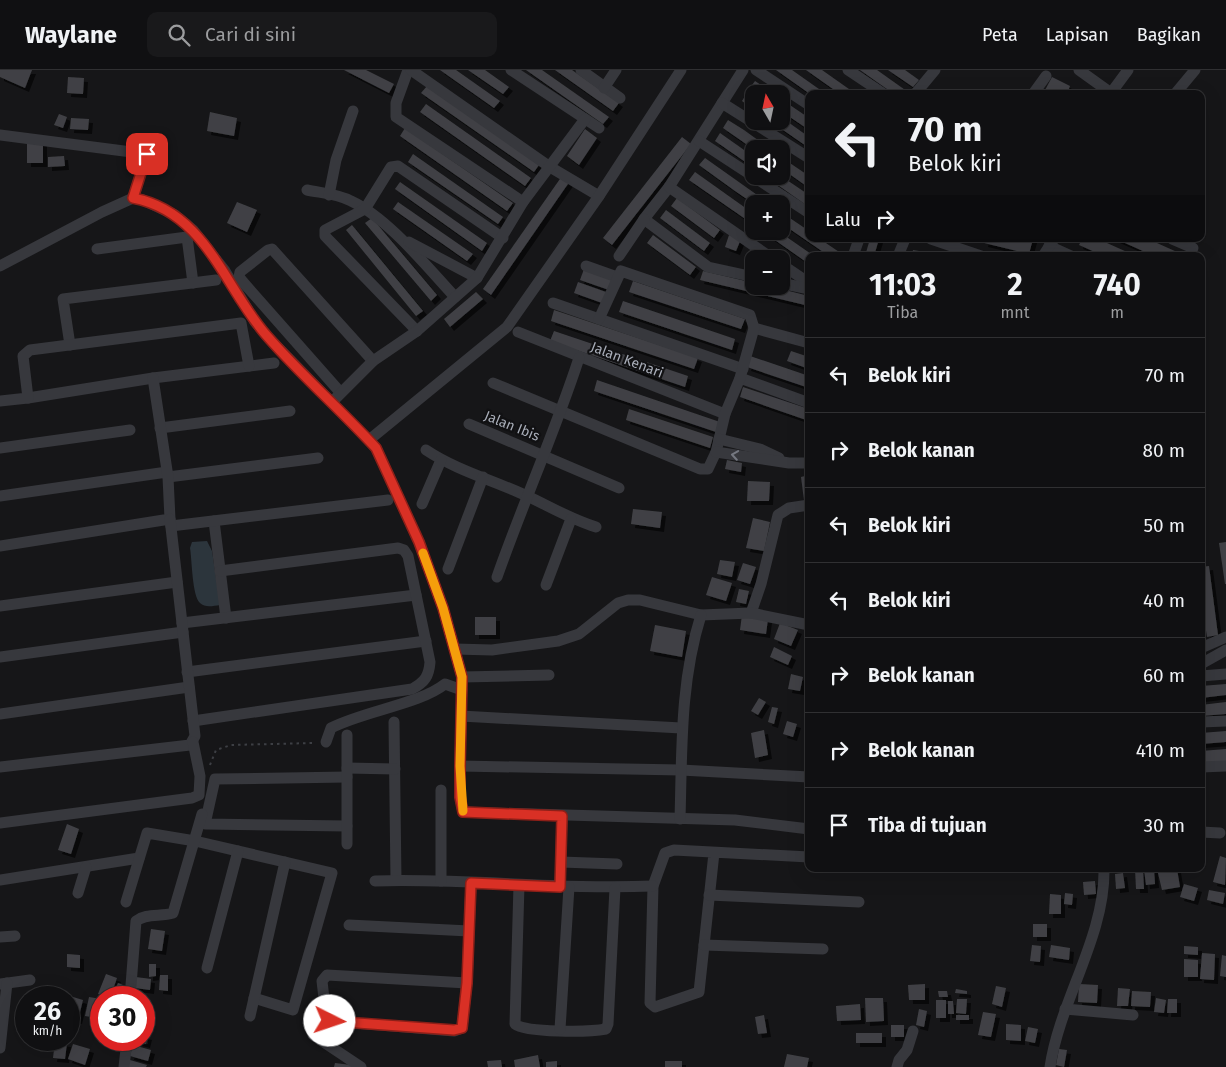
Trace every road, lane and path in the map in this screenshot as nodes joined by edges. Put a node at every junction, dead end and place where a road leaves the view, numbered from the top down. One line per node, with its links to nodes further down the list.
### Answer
1 (410, 70): 30 (street); 36 (street)
2 (512, 70): 25 (street)
3 (581, 70): 14 (street)
4 (616, 70): 14 (street)
5 (681, 70): 34 (street)
6 (743, 70): 23 (street)
7 (756, 70): 22 (street)
8 (848, 70): 15 (street)
9 (1079, 70): 18 (street)
10 (1128, 70): 19 (street)
11 (1195, 70): 20 (street)
12 (930, 72): 16 (street)
13 (1046, 76): 17 (street)
14 (604, 88): 21 (street)
15 (878, 90)
16 (918, 90)
17 (1036, 90)
18 (1106, 90)
19 (1112, 90)
20 (1178, 90)
21 (620, 98)
22 (805, 102)
23 (722, 103): 28 (street); 29 (street)
24 (353, 111): 33 (street)
25 (585, 118): 26 (street); 30 (street)
26 (599, 128)
27 (0, 135): 35 (street)
28 (699, 141): 31 (street); 38 (street)
29 (805, 155)
30 (550, 167): 34 (street); 36 (street)
31 (669, 187): 39 (street); 47 (street)
32 (307, 190): 33 (street)
33 (329, 195): 37 (street)
34 (599, 196): 89 (street)
35 (133, 198): 51 (street); 81 (street)
36 (523, 202): 41 (street)
37 (365, 209): 40 (street); 41 (street); 66 (street)
38 (805, 210)
39 (644, 220): 50 (street); 54 (street)
40 (398, 237): 56 (street); 62 (street)
41 (503, 238): 56 (street)
42 (935, 242): 48 (street)
43 (1179, 242): 45 (street)
44 (1049, 247): 49 (street)
45 (1193, 248)
46 (97, 249): 59 (street)
47 (760, 250)
48 (948, 251)
49 (1061, 252)
50 (619, 256)
51 (0, 266)
52 (586, 266): 55 (street)
53 (790, 270): 58 (street)
54 (745, 275)
55 (617, 277): 64 (street); 65 (street)
56 (477, 278): 62 (street)
57 (216, 280): 59 (street)
58 (805, 280)
59 (193, 283): 69 (street)
60 (790, 285): 61 (street)
61 (805, 288)
62 (455, 297): 66 (street)
63 (553, 304): 64 (street)
64 (599, 319): 74 (street)
65 (754, 328): 68 (street); 74 (street)
66 (417, 331): 71 (street)
67 (518, 332): 70 (street, Jalan Kenari)
68 (805, 341)
69 (70, 345): 73 (street); 78 (street)
70 (579, 358): 83 (street); 84 (street, Jalan Kenari)
71 (373, 362): 77 (street); 77 (street)
72 (274, 364): 73 (street)
73 (249, 366): 75 (street)
74 (741, 373): 80 (street); 84 (street)
75 (153, 378): 78 (street); 86 (street)
76 (493, 383): 83 (street)
77 (340, 392): 81 (street)
78 (28, 398): 79 (street)
79 (0, 401)
80 (805, 401)
81 (332, 402): 89 (street)
82 (290, 411): 86 (street)
83 (562, 412): 92 (street); 93 (street)
84 (725, 414): 88 (street)
85 (469, 424): 93 (street, Jalan Ibis)
86 (160, 428): 98 (street)
87 (130, 430): 90 (street)
88 (719, 439): 92 (street); 96 (street)
89 (369, 440): 126 (street)
90 (0, 448)
91 (426, 450): 95 (street)
92 (716, 452): 96 (street, one-way to 92)
93 (544, 455): 100 (street, Jalan Ibis); 101 (street)
94 (318, 458): 98 (street)
95 (441, 460): 99 (street); 104 (street)
96 (789, 463): 97 (street)
97 (805, 463)
98 (167, 474): 102 (street); 108 (street)
99 (483, 477): 101 (street); 111 (street)
100 (619, 488)
101 (526, 495): 106 (street); 113 (street)
102 (0, 496)
103 (388, 500): 107 (street)
104 (422, 504)
105 (805, 506): 118 (street)
106 (571, 519): 109 (street); 115 (street)
107 (214, 521): 108 (street); 112 (street)
108 (170, 523): 110 (street); 114 (street)
109 (596, 527)
110 (0, 546)
111 (448, 569)
112 (220, 571): 116 (street); 120 (street)
113 (496, 577)
114 (177, 582): 117 (street); 122 (street)
115 (546, 585)
116 (416, 595): 120 (street); 124 (street)
117 (0, 606)
118 (751, 612): 119 (street); 121 (street)
119 (701, 615): 126 (street); 143 (street)
120 (226, 618): 122 (street)
121 (805, 624)
122 (182, 627): 128 (street); 130 (street)
123 (1226, 637): 125 (street)
124 (426, 641): 130 (street); 139 (street)
125 (1205, 646)
126 (455, 649): 134 (street)
127 (1226, 650): 129 (street)
128 (0, 657)
129 (1205, 662)
130 (188, 672): 135 (street)
131 (1226, 674): 133 (street)
132 (549, 675): 134 (street)
133 (1205, 676)
134 (462, 677): 136 (street)
135 (189, 687): 137 (street); 139 (street)
136 (462, 690): 138 (street); 146 (street)
137 (0, 714)
138 (461, 716): 143 (street); 147 (street)
139 (193, 721): 145 (street)
140 (1226, 721): 142 (street)
141 (394, 722): 152 (street)
142 (1205, 722)
143 (681, 728): 153 (street)
144 (347, 736): 154 (street)
145 (192, 742): 149 (street); 160 (street)
146 (326, 742): 150 (path)
147 (460, 766): 153 (street); 158 (street)
148 (1226, 766): 151 (street)
149 (0, 767)
150 (210, 767)
151 (1205, 767)
152 (395, 768): 154 (street); 177 (street)
153 (681, 770): 155 (street); 159 (street)
154 (347, 773): 161 (street); 161 (street)
155 (805, 777)
156 (442, 790): 179 (street)
157 (205, 799): 165 (street)
158 (562, 816): 159 (street); 172 (street)
159 (680, 819): 162 (street)
160 (0, 823)
161 (347, 826): 166 (street)
162 (805, 829)
163 (1205, 832): 164 (street)
164 (1220, 833)
165 (195, 841): 167 (street); 170 (street); 199 (street)
166 (347, 844)
167 (238, 851): 171 (street); 195 (street)
168 (714, 853): 169 (street); 182 (street); 186 (street)
169 (805, 856)
170 (140, 858): 174 (street); 187 (street)
171 (285, 862): 200 (street); 200 (street)
172 (561, 862): 173 (street); 183 (street)
173 (616, 864)
174 (86, 867): 176 (street); 185 (street)
175 (1104, 872): 201 (street)
176 (0, 880)
177 (396, 880): 178 (street); 179 (street)
178 (375, 881)
179 (441, 881): 180 (street)
180 (471, 883): 181 (street); 190 (street)
181 (519, 885): 183 (street); 204 (street)
182 (653, 886): 184 (street); 193 (street)
183 (565, 887): 184 (street); 204 (street)
184 (615, 888): 204 (street)
185 (78, 893)
186 (709, 895): 188 (street); 193 (street)
187 (126, 902)
188 (859, 902)
189 (349, 925): 190 (street)
190 (469, 931): 197 (street)
191 (15, 936): 192 (street)
192 (0, 937)
193 (704, 945): 194 (street)
194 (823, 949)
195 (207, 968)
196 (30, 980): 198 (street)
197 (467, 983): 197 (street)
198 (4, 984): 208 (street)
199 (131, 986)
200 (254, 998): 203 (street)
201 (1065, 1009): 202 (street); 214 (street)
202 (1133, 1015)
203 (250, 1016)
204 (560, 1029)
205 (913, 1031): 213 (street)
206 (313, 1035): 212 (street)
207 (0, 1038): 208 (street)
208 (0, 1043): 209 (street)
209 (0, 1048)
210 (126, 1051): 211 (street)
211 (124, 1067)
212 (361, 1067)
213 (897, 1067)
214 (1050, 1067)

